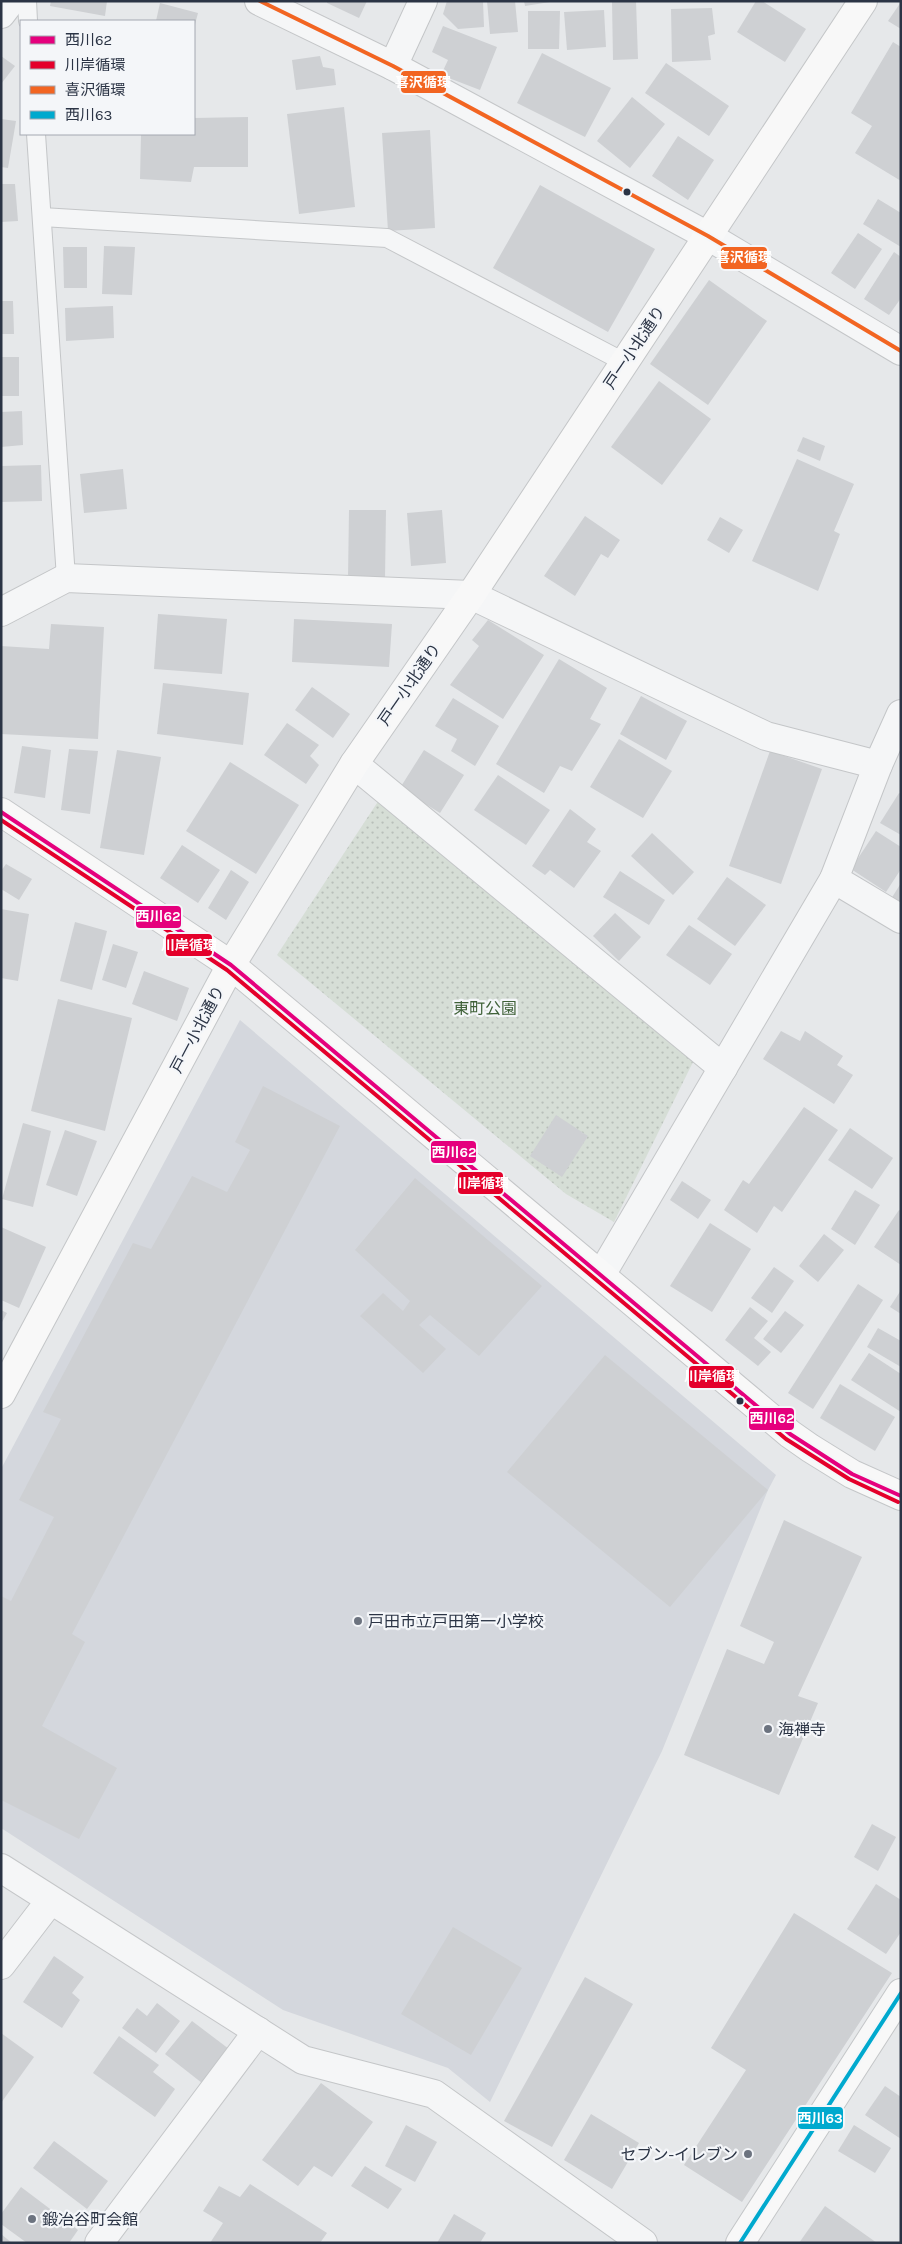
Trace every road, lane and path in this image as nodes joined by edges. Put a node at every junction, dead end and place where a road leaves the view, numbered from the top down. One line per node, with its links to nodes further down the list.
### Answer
1 (11, 1): 6 (street)
2 (27, 1): 7 (lane)
3 (259, 1): 8 (street)
4 (423, 1): 8 (street)
5 (863, 1): 11 (street, 戸一小北通り)
6 (1, 14)
7 (28, 20)
8 (393, 66): 11 (street)
9 (36, 135): 10 (lane)
10 (42, 217): 13 (lane); 14 (lane)
11 (708, 236): 12 (street); 13 (street, 戸一小北通り)
12 (901, 351)
13 (624, 362): 15 (street, 戸一小北通り)
14 (66, 578): 15 (street); 16 (street)
15 (471, 594): 18 (street, 戸一小北通り); 19 (street)
16 (1, 612)
17 (901, 714): 19 (street)
18 (354, 764): 23 (street, 戸一小北通り); 24 (street)
19 (878, 765): 21 (street)
20 (1, 812): 23 (street)
21 (834, 879): 22 (street); 24 (street)
22 (901, 919)
23 (231, 966): 25 (street); 26 (street, 戸一小北通り)
24 (723, 1068): 25 (street)
25 (601, 1275): 27 (street)
26 (1, 1394)
27 (899, 1491)
28 (1, 1868): 29 (street)
29 (50, 1901): 30 (street); 32 (street)
30 (1, 1965)
31 (901, 1993): 35 (street)
32 (258, 2031): 33 (street); 34 (street)
33 (99, 2243)
34 (643, 2243)
35 (740, 2243)

